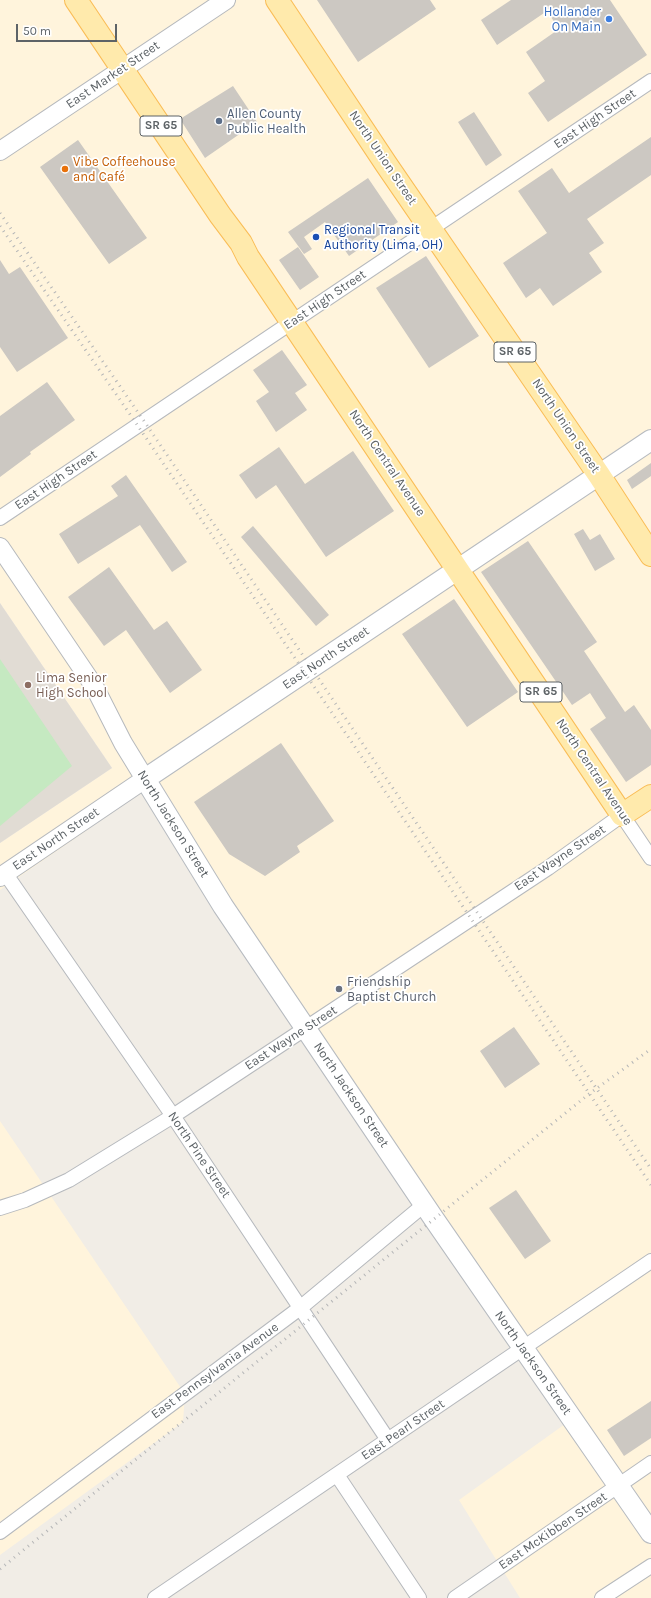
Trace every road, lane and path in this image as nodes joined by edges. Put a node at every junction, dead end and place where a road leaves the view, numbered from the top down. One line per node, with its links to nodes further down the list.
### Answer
1 (76, 0): 4 (main road, SR 65)
2 (226, 0): 4 (street, East Market Street)
3 (277, 0): 7 (main road, North Union Street / SR 65)
4 (122, 69): 6 (street, East Market Street); 8 (main road, North Central Avenue / SR 65)
5 (651, 81): 7 (street, East High Street)
6 (0, 151)
7 (431, 228): 8 (street, East High Street); 10 (main road, North Union Street / SR 65)
8 (292, 322): 11 (street, East High Street); 14 (main road, North Central Avenue / SR 65)
9 (651, 440): 10 (main road, East North Street)
10 (599, 475): 13 (main road, North Union Street / SR 65); 14 (main road, East North Street)
11 (0, 518)
12 (0, 546): 15 (street, North Jackson Street)
13 (651, 555)
14 (459, 569): 15 (main road, East North Street); 17 (main road, North Central Avenue / SR 65)
15 (145, 779): 19 (street, East North Street); 20 (main road, North Jackson Street)
16 (651, 796): 17 (main road, East Wayne Street)
17 (622, 815): 18 (street, North Central Avenue); 20 (street, East Wayne Street)
18 (651, 858)
19 (3, 875): 21 (street, North Pine Street)
20 (306, 1028): 21 (street, East Wayne Street); 22 (main road, North Jackson Street)
21 (173, 1116): 23 (street, East Wayne Street); 25 (street, North Pine Street)
22 (425, 1204): 25 (street, East Pennsylvania Avenue); 26 (main road, North Jackson Street)
23 (0, 1208)
24 (651, 1261): 26 (street, East Pearl Street)
25 (300, 1308): 27 (street, North Pine Street); 31 (street, East Pennsylvania Avenue)
26 (523, 1348): 27 (street, East Pearl Street); 30 (main road, North Jackson Street)
27 (388, 1440): 29 (street, East Pearl Street)
28 (651, 1463): 30 (street, East McKibben Street)
29 (336, 1475): 34 (street, East Pearl Street); 35 (street)
30 (618, 1486): 32 (main road, North Jackson Street); 36 (street, East McKibben Street)
31 (0, 1532)
32 (651, 1533)
33 (651, 1566): 37 (street)
34 (155, 1598)
35 (419, 1598)
36 (455, 1598)
37 (602, 1598)

